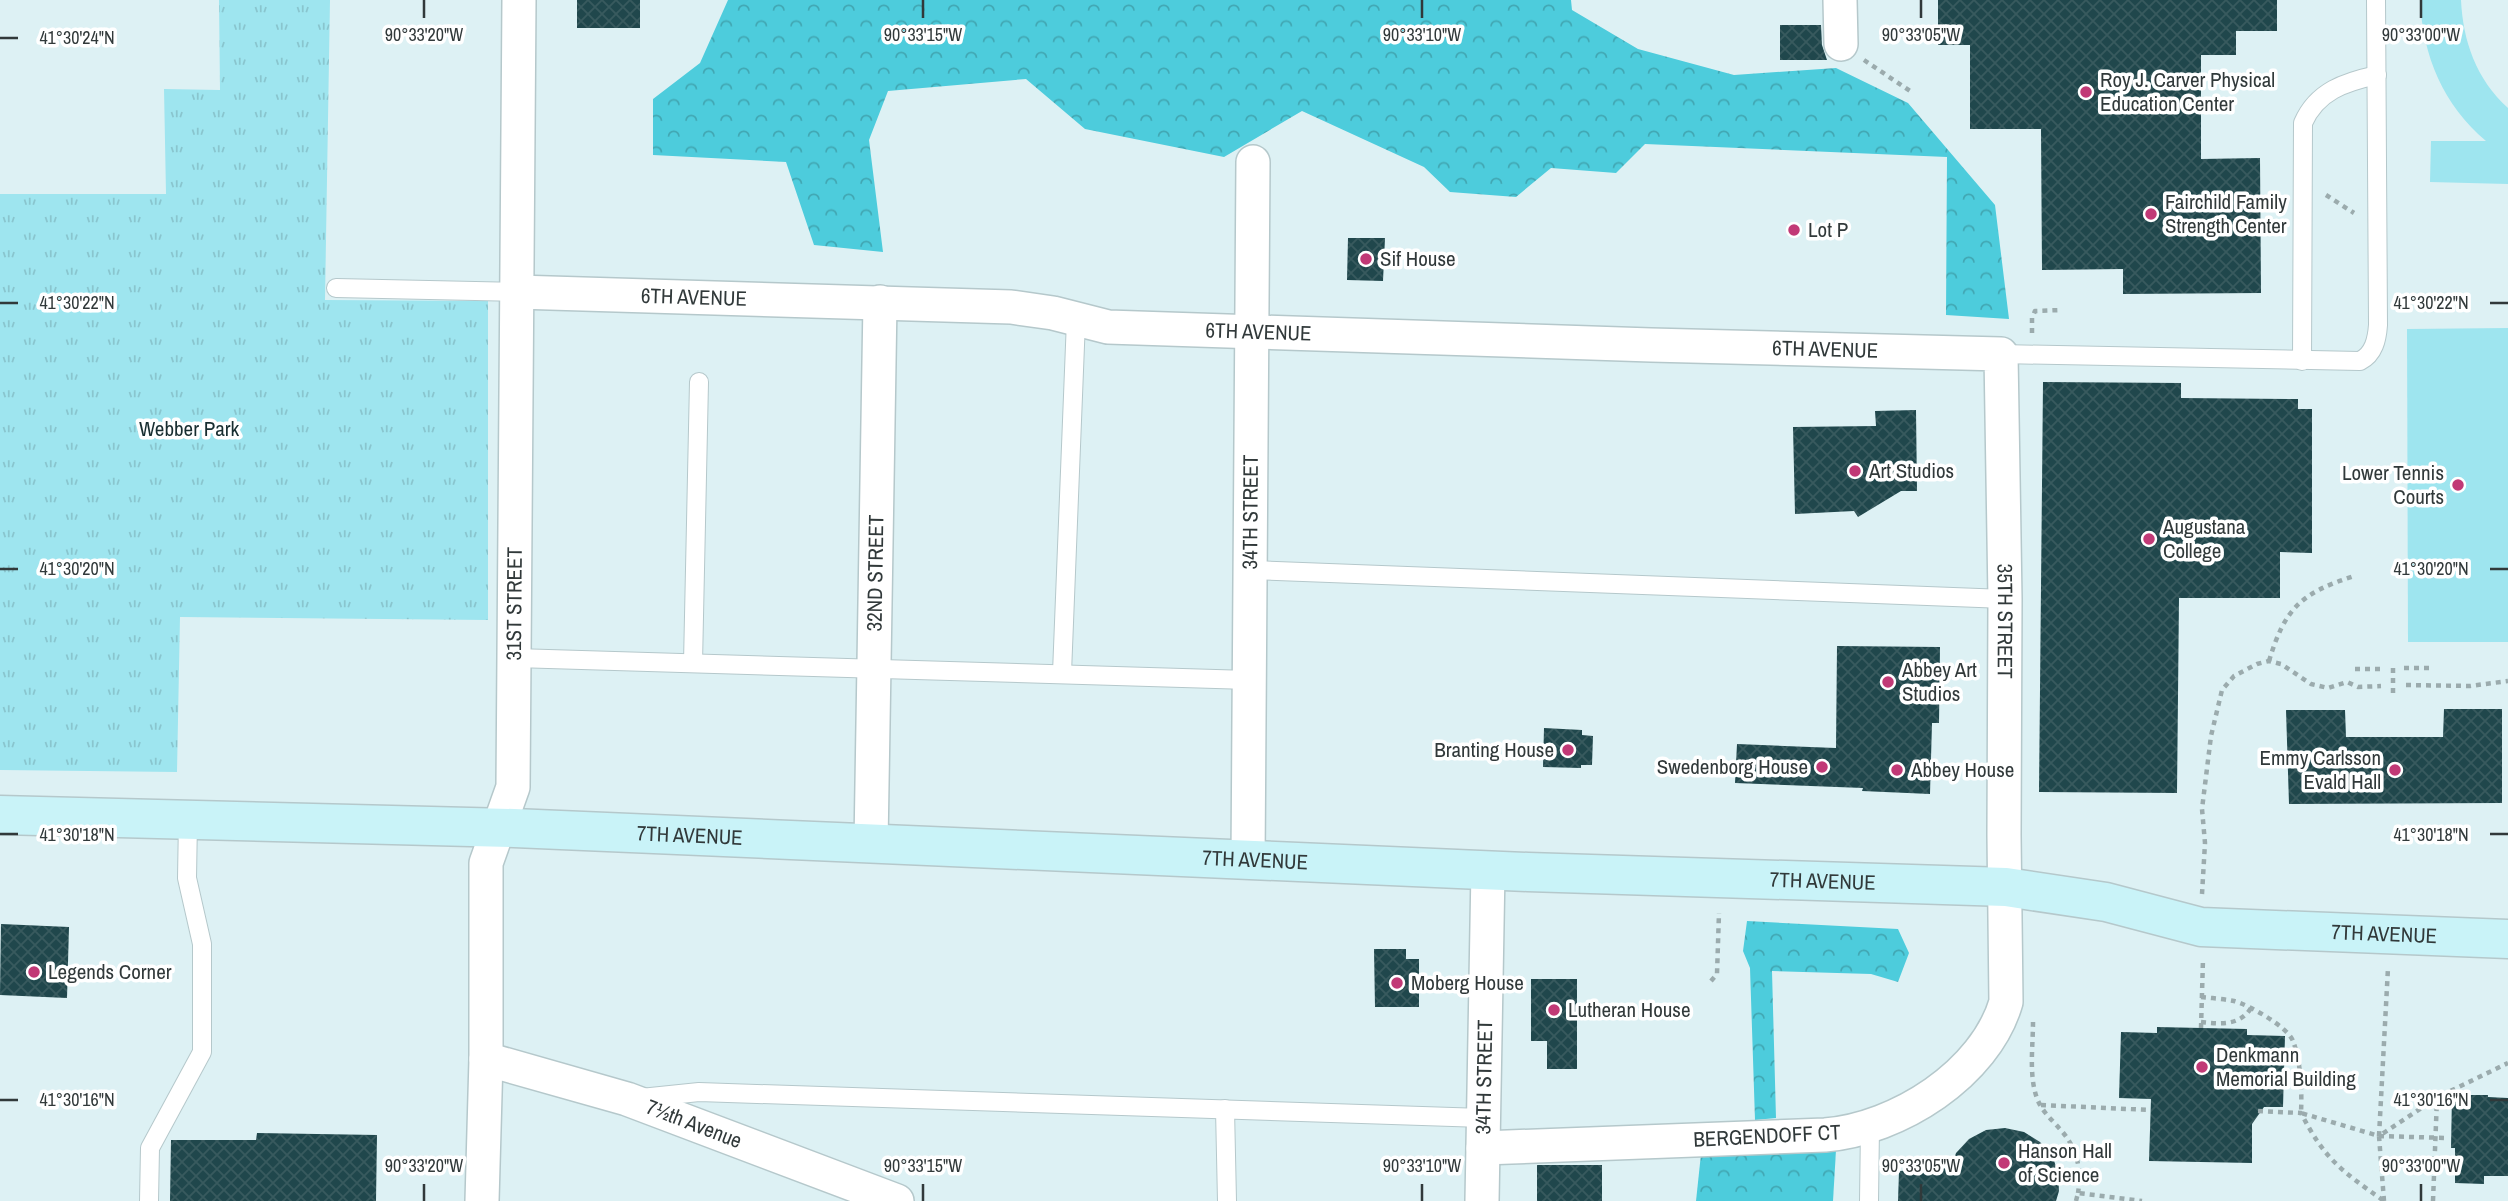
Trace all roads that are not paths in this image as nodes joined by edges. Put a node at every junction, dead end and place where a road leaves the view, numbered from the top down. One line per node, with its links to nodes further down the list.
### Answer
1 (519, 0): 8 (street, 31ST STREET)
2 (1840, 0): 4 (street)
3 (2376, 0): 5 (lane)
4 (1841, 44)
5 (2377, 75): 13 (lane); 13 (lane)
6 (1253, 162): 11 (street, 34TH STREET)
7 (336, 288): 8 (lane)
8 (517, 292): 9 (street, 6TH AVENUE); 17 (street, 31ST STREET)
9 (880, 302): 10 (street, 6TH AVENUE); 19 (street, 32ND STREET)
10 (1076, 320): 11 (street, 6TH AVENUE); 20 (lane)
11 (1254, 331): 12 (street, 6TH AVENUE); 15 (street, 34TH STREET)
12 (2016, 355): 13 (lane); 16 (street, 35TH STREET)
13 (2302, 361)
14 (699, 382): 18 (lane)
15 (1251, 570): 16 (lane); 21 (street, 34TH STREET)
16 (2005, 599): 28 (street, 35TH STREET)
17 (515, 659): 18 (lane); 24 (street, 31ST STREET)
18 (693, 663): 19 (lane)
19 (874, 667): 20 (lane); 25 (street, 32ND STREET)
20 (1062, 673): 21 (lane)
21 (1249, 680): 26 (street, 34TH STREET)
22 (0, 815): 23 (street, 7TH AVENUE)
23 (188, 820): 24 (street, 7TH AVENUE); 35 (lane)
24 (499, 827): 25 (street, 7TH AVENUE); 30 (street, 31ST STREET)
25 (871, 844): 26 (street, 7TH AVENUE)
26 (1248, 860): 27 (street, 7TH AVENUE)
27 (1488, 870): 28 (street, 7TH AVENUE); 34 (street, 34TH STREET)
28 (2006, 887): 29 (street, 7TH AVENUE); 33 (street, BERGENDOFF CT)
29 (2508, 939)
30 (486, 1059): 31 (street, 7½th Avenue); 36 (street, 31ST STREET)
31 (627, 1099): 32 (lane); 37 (street, 7½th Avenue)
32 (1224, 1109): 34 (lane); 38 (lane)
33 (1870, 1127): 34 (street, BERGENDOFF CT); 40 (lane)
34 (1483, 1133): 39 (street, 34TH STREET)
35 (149, 1201)
36 (482, 1201)
37 (897, 1201)
38 (1227, 1201)
39 (1482, 1201)
40 (1869, 1201)

